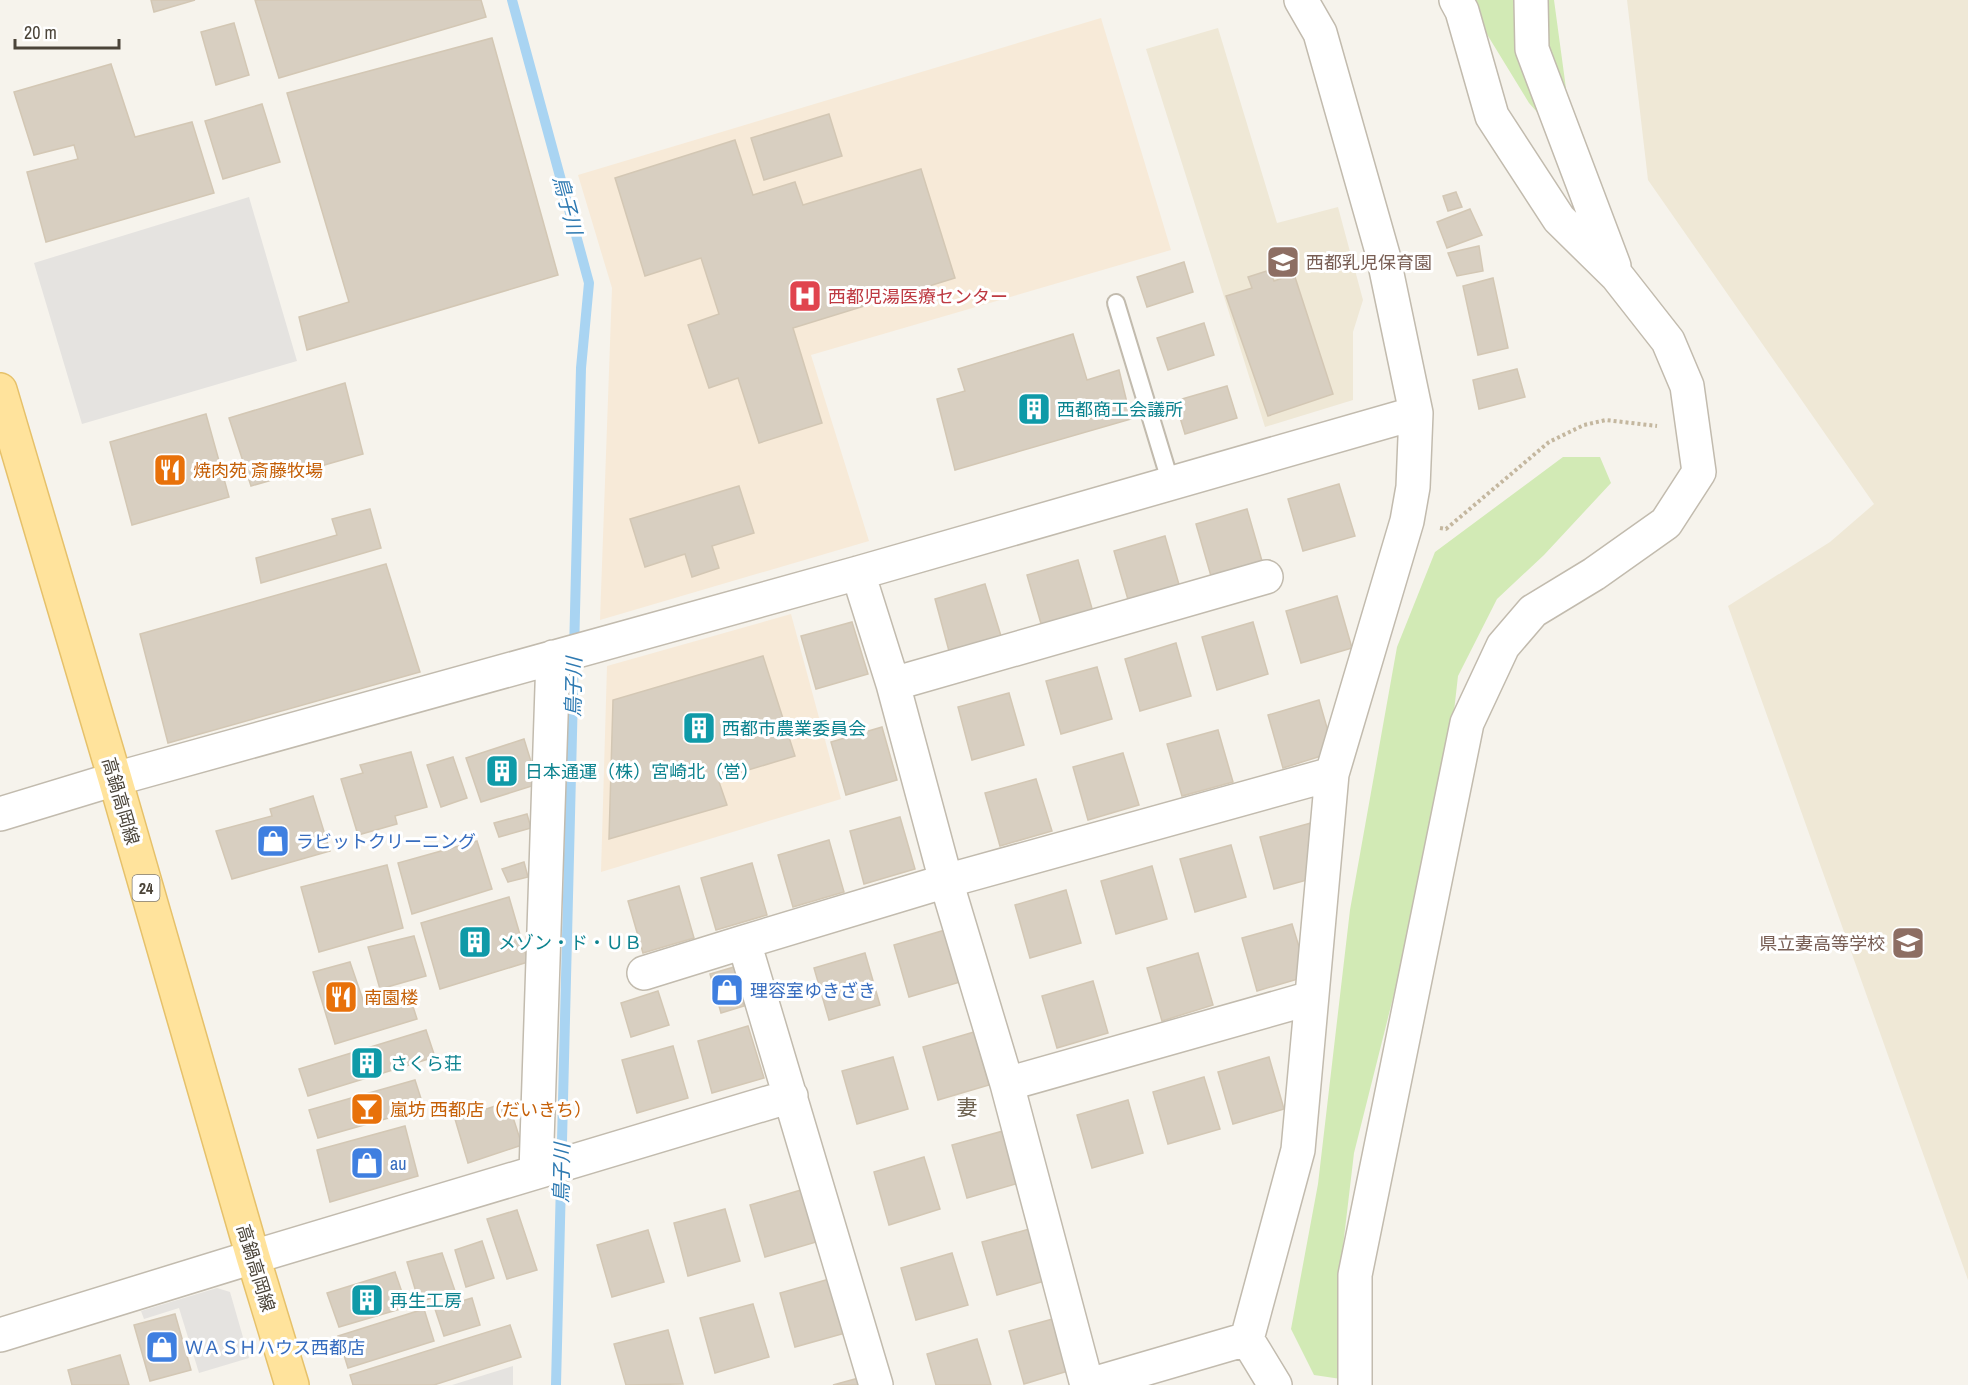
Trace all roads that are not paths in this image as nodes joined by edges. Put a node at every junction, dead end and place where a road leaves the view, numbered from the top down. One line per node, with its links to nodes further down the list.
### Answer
1 (1301, 0): 7 (street)
2 (1455, 0): 4 (street)
3 (1531, 0): 4 (street)
4 (1617, 276): 30 (street)
5 (1116, 303): 8 (lane)
6 (0, 390): 14 (main road, 高鍋高岡線 / 24)
7 (1416, 413): 8 (street); 13 (street)
8 (1171, 484): 9 (street)
9 (858, 573): 11 (street); 12 (street)
10 (1266, 577): 12 (street)
11 (553, 657): 14 (street); 22 (street)
12 (893, 684): 16 (street)
13 (1332, 774): 16 (street); 19 (street)
14 (115, 779): 15 (street); 23 (main road, 高鍋高岡線 / 24)
15 (0, 814)
16 (946, 881): 17 (street); 20 (street)
17 (744, 942): 18 (street); 21 (street)
18 (644, 973)
19 (1311, 998): 20 (street); 25 (street)
20 (1007, 1084): 28 (street)
21 (791, 1096): 22 (street); 27 (street)
22 (536, 1172): 23 (street)
23 (253, 1257): 24 (street); 26 (main road, 高鍋高岡線 / 24)
24 (0, 1335)
25 (1247, 1339): 28 (street); 29 (street)
26 (292, 1385)
27 (876, 1385)
28 (1088, 1385)
29 (1275, 1385)
30 (1355, 1385)

